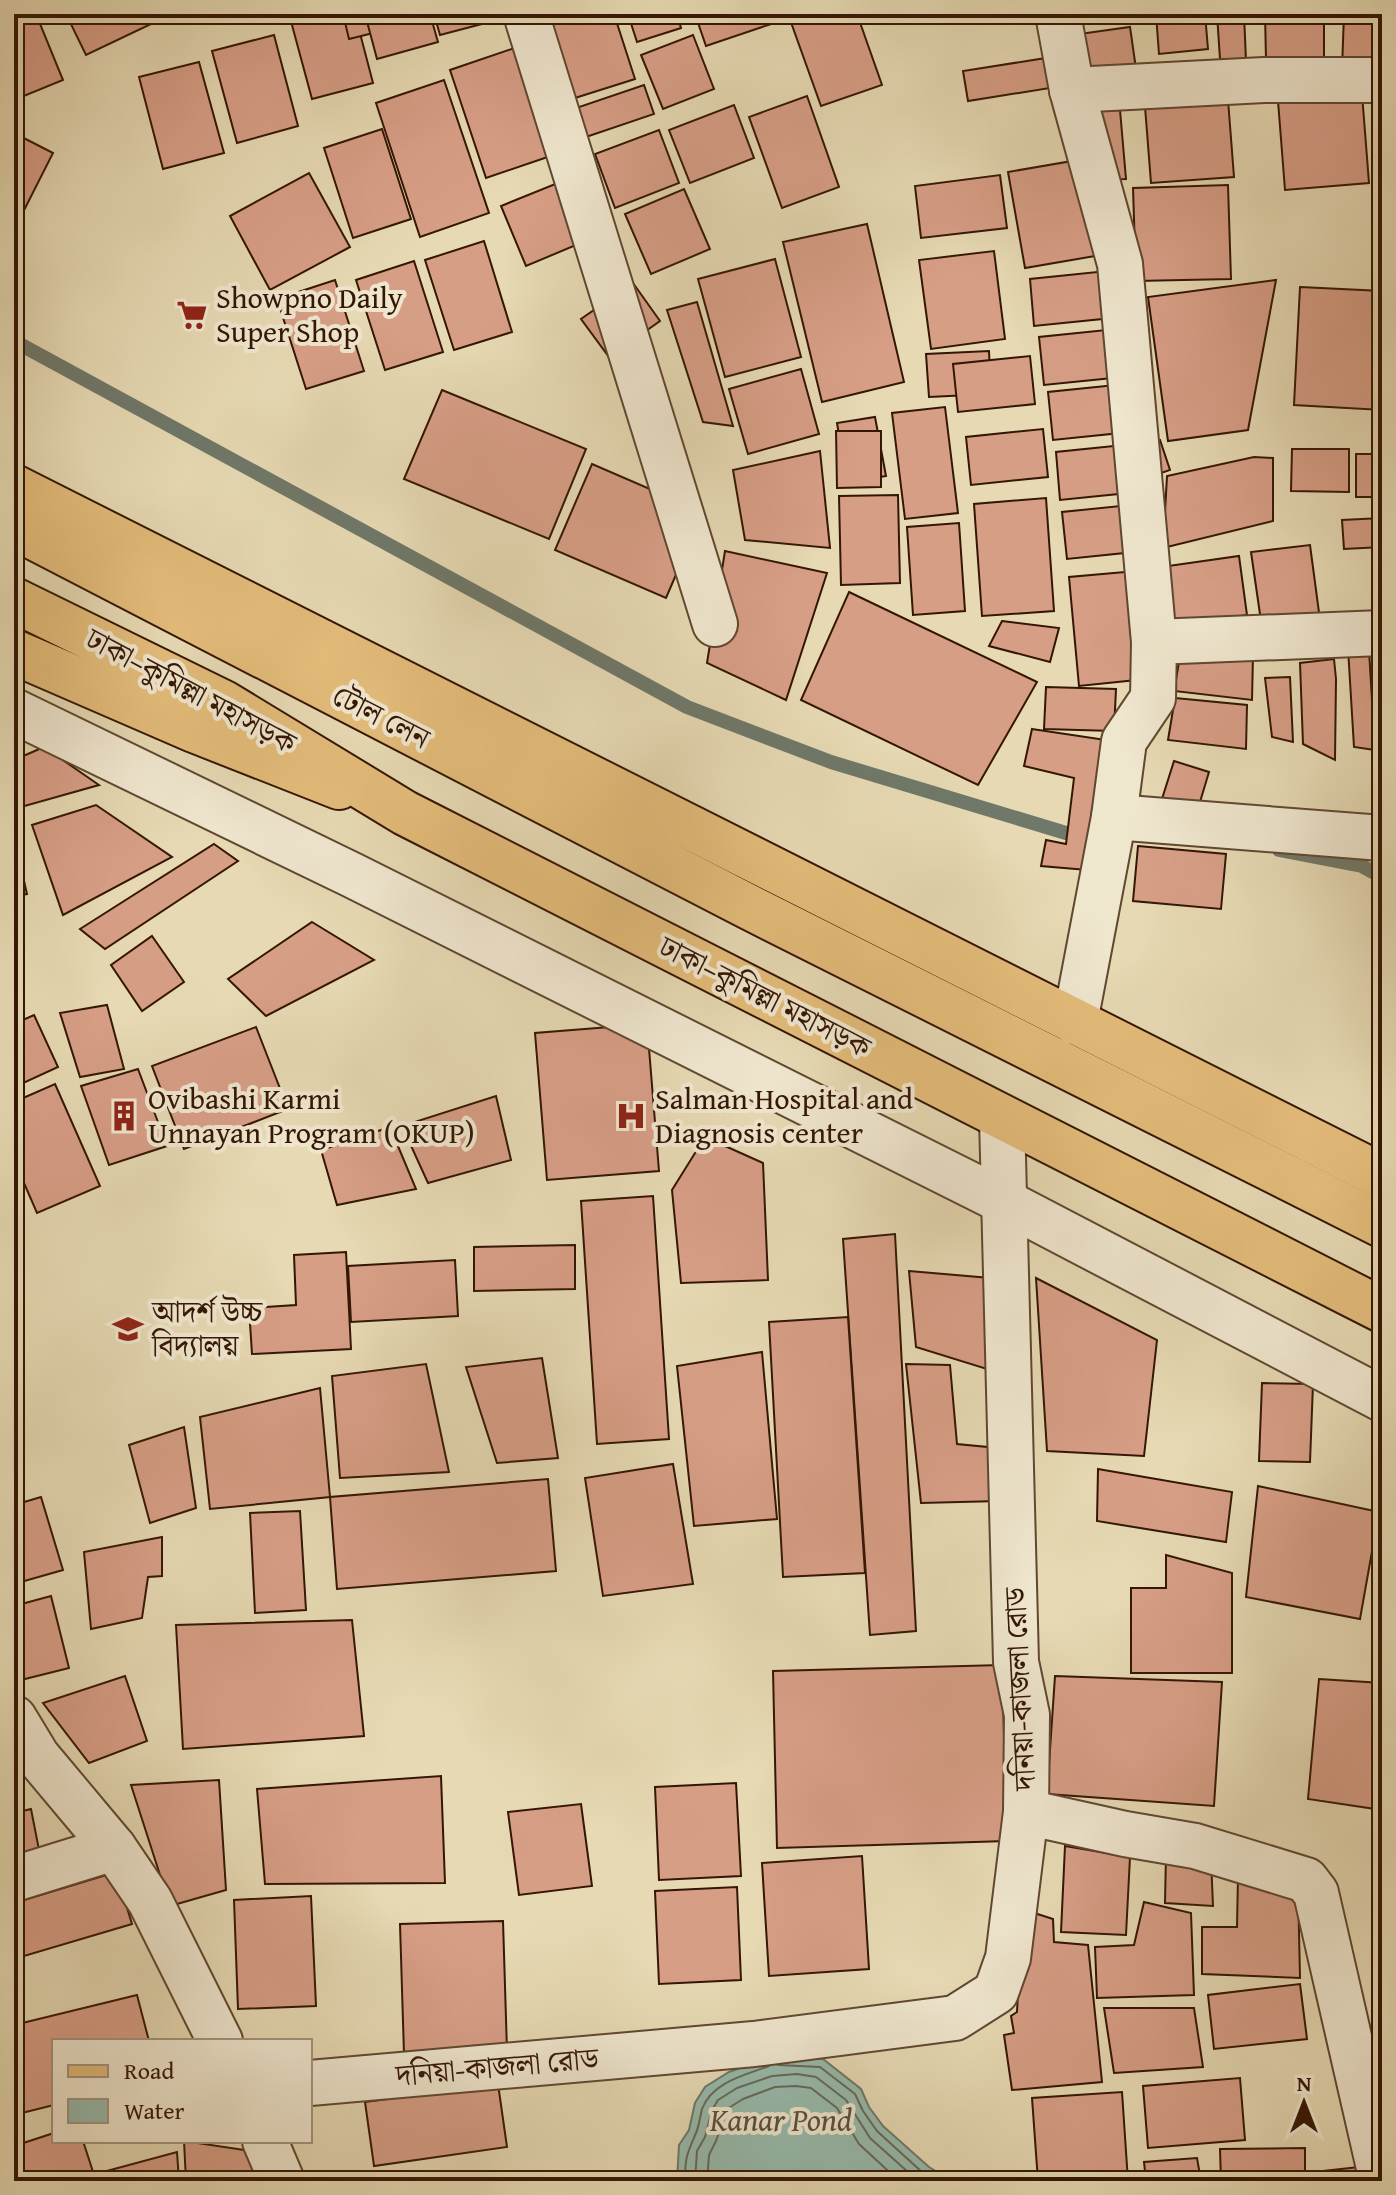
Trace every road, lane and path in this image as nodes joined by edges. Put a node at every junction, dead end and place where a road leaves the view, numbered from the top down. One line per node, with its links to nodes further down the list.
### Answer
1 (526, 14): 8 (street)
2 (1058, 14): 4 (street)
3 (1382, 80): 4 (street)
4 (1072, 90): 10 (street)
5 (14, 487): 16 (main road)
6 (14, 527): 20 (main road, টোল লেন)
7 (14, 600): 13 (main road, ঢাকা–কুমিল্লা মহাসড়ক)
8 (715, 624)
9 (1382, 633): 10 (street)
10 (1154, 642): 14 (street)
11 (14, 652): 13 (main road, ঢাকা–কুমিল্লা মহাসড়ক)
12 (14, 711): 19 (street)
13 (405, 813): 17 (main road, ঢাকা–কুমিল্লা মহাসড়ক)
14 (1112, 832): 15 (street); 16 (street)
15 (1382, 838)
16 (1075, 1022): 18 (main road)
17 (1002, 1118): 19 (street, দনিয়া-কাজলা রোড); 21 (main road, ঢাকা–কুমিল্লা মহাসড়ক)
18 (1382, 1176)
19 (1005, 1202): 22 (street); 24 (street, দনিয়া-কাজলা রোড)
20 (1382, 1225)
21 (1382, 1310)
22 (1382, 1399)
23 (14, 1718): 25 (street)
24 (1026, 1812): 28 (street, দনিয়া-কাজলা রোড); 31 (street)
25 (114, 1848): 26 (street); 27 (street)
26 (14, 1879)
27 (219, 2039)
28 (312, 2083)
29 (266, 2143): 30 (street)
30 (282, 2181)
31 (1382, 2181)

